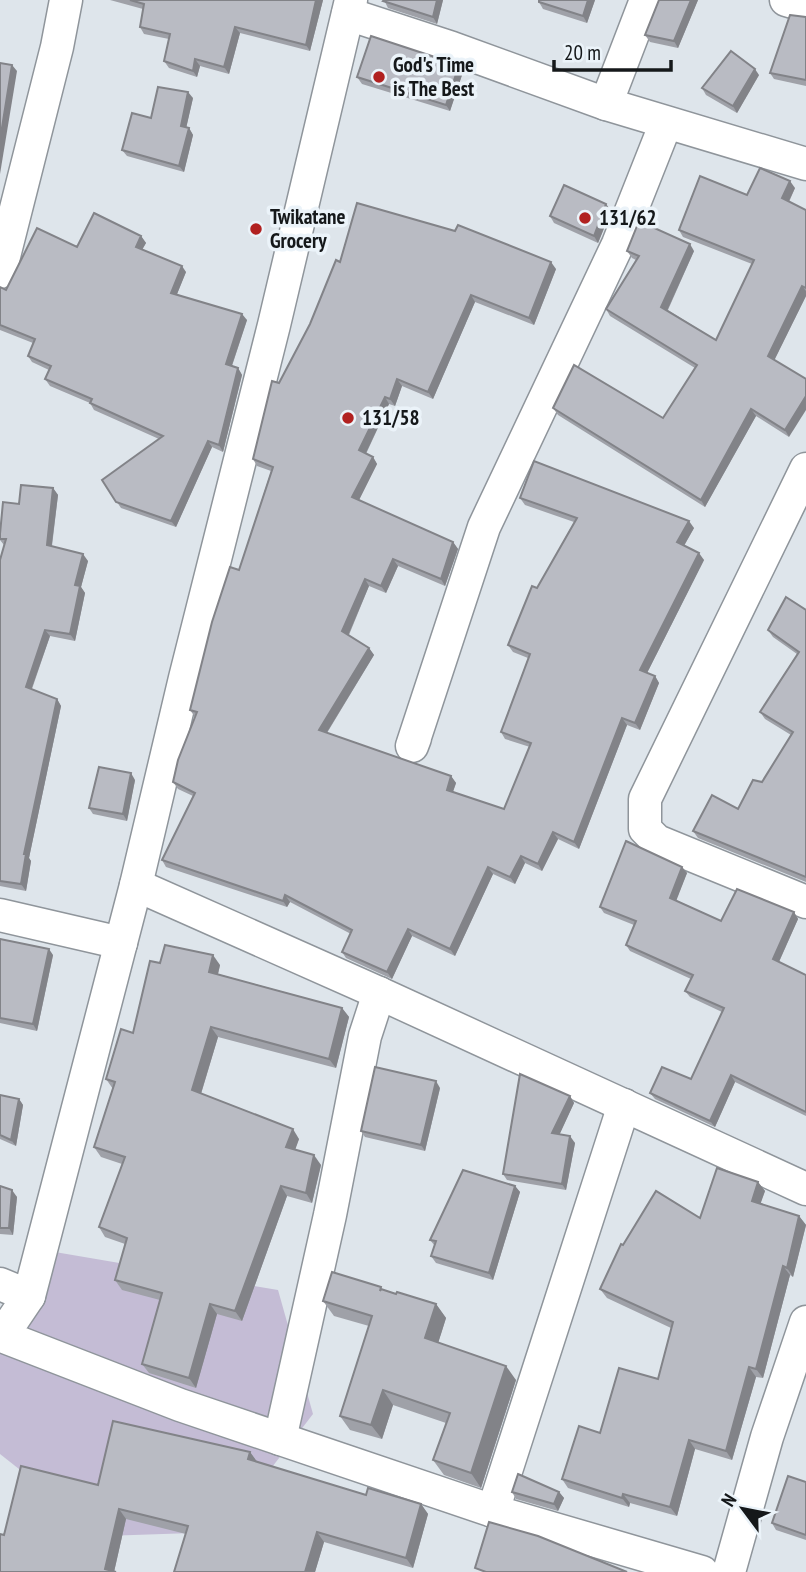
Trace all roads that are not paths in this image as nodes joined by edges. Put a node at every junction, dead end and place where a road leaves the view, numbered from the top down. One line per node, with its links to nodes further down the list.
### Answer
1 (66, 0): 9 (street)
2 (646, 0): 6 (street)
3 (786, 0): 4 (street)
4 (806, 6)
5 (350, 7): 6 (street); 12 (street)
6 (606, 104): 7 (street)
7 (666, 123): 8 (street); 11 (street)
8 (806, 164)
9 (0, 272)
10 (806, 469): 13 (street)
11 (415, 738)
12 (136, 886): 15 (street); 16 (street)
13 (806, 902)
14 (0, 915): 15 (street)
15 (121, 943): 20 (street)
16 (379, 993): 17 (street); 23 (street)
17 (624, 1105): 18 (street); 24 (street)
18 (806, 1189)
19 (0, 1284): 20 (street)
20 (29, 1296): 22 (street)
21 (806, 1322): 26 (street)
22 (1, 1339): 23 (street)
23 (280, 1439): 24 (street)
24 (493, 1511): 25 (street)
25 (702, 1572)
26 (729, 1572)

